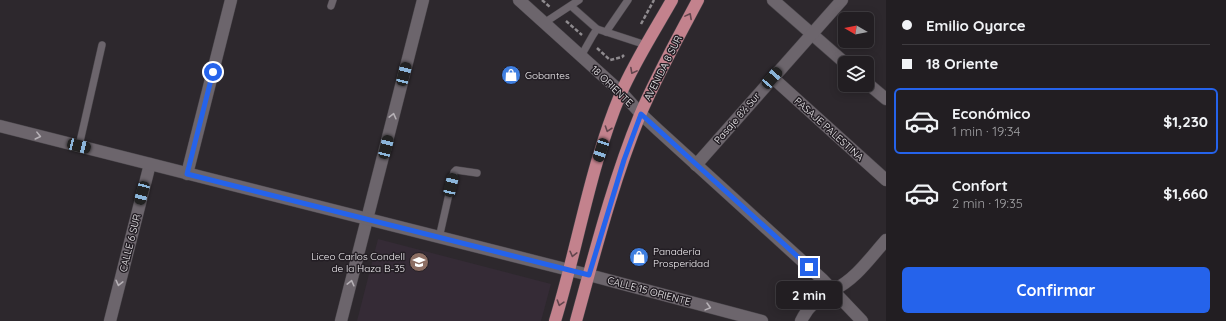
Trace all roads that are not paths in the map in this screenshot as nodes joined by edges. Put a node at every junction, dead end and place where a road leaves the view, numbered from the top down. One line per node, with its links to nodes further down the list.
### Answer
1 (231, 0): 29 (street)
2 (519, 0): 11 (street, 18 ORIENTE)
3 (579, 0): 10 (lane)
4 (628, 0): 13 (lane)
5 (672, 0): 16 (main road)
6 (698, 0): 23 (main road, AVENIDA 8 SUR, one-way to 6)
7 (773, 0): 14 (street)
8 (842, 0): 14 (street, Pasaje 8½ Sur)
9 (421, 1): 31 (street, one-way to 9)
10 (571, 6): 11 (lane); 12 (lane)
11 (544, 23): 17 (street, 18 ORIENTE)
12 (597, 29): 13 (lane); 17 (lane)
13 (606, 32): 16 (lane)
14 (811, 34): 18 (street); 19 (street, Pasaje 8½ Sur)
15 (102, 45): 25 (lane)
16 (646, 45): 21 (main road, one-way to 21)
17 (581, 56): 21 (street, 18 ORIENTE)
18 (838, 57)
19 (772, 78): 27 (street, Pasaje 8½ Sur); 30 (street, PASAJE PALESTINA)
20 (874, 89): 22 (street)
21 (622, 93): 23 (street, 18 ORIENTE); 34 (main road, one-way to 34)
22 (886, 99)
23 (641, 114): 27 (street, 18 ORIENTE); 35 (main road, AVENIDA 8 SUR)
24 (0, 126): 25 (street, CALLE 15 ORIENTE, one-way to 25)
25 (79, 146): 26 (street, CALLE 15 ORIENTE)
26 (150, 164): 29 (street, CALLE 15 ORIENTE); 37 (street, CALLE 6 SUR, one-way to 37)
27 (696, 165): 36 (street, 18 ORIENTE)
28 (477, 173): 32 (lane)
29 (187, 174): 31 (street, CALLE 15 ORIENTE)
30 (886, 180)
31 (367, 219): 32 (street, CALLE 15 ORIENTE); 38 (street, one-way to 31)
32 (439, 238): 34 (street, CALLE 15 ORIENTE)
33 (886, 240): 36 (street)
34 (569, 271): 35 (street, CALLE 15 ORIENTE); 39 (main road, one-way to 39)
35 (589, 275): 40 (main road, AVENIDA 8 SUR); 41 (street, CALLE 15 ORIENTE, one-way to 41)
36 (833, 290): 42 (street); 43 (street, 18 ORIENTE)
37 (110, 321)
38 (342, 321)
39 (555, 321)
40 (576, 321)
41 (762, 321)
42 (801, 321)
43 (862, 321)

